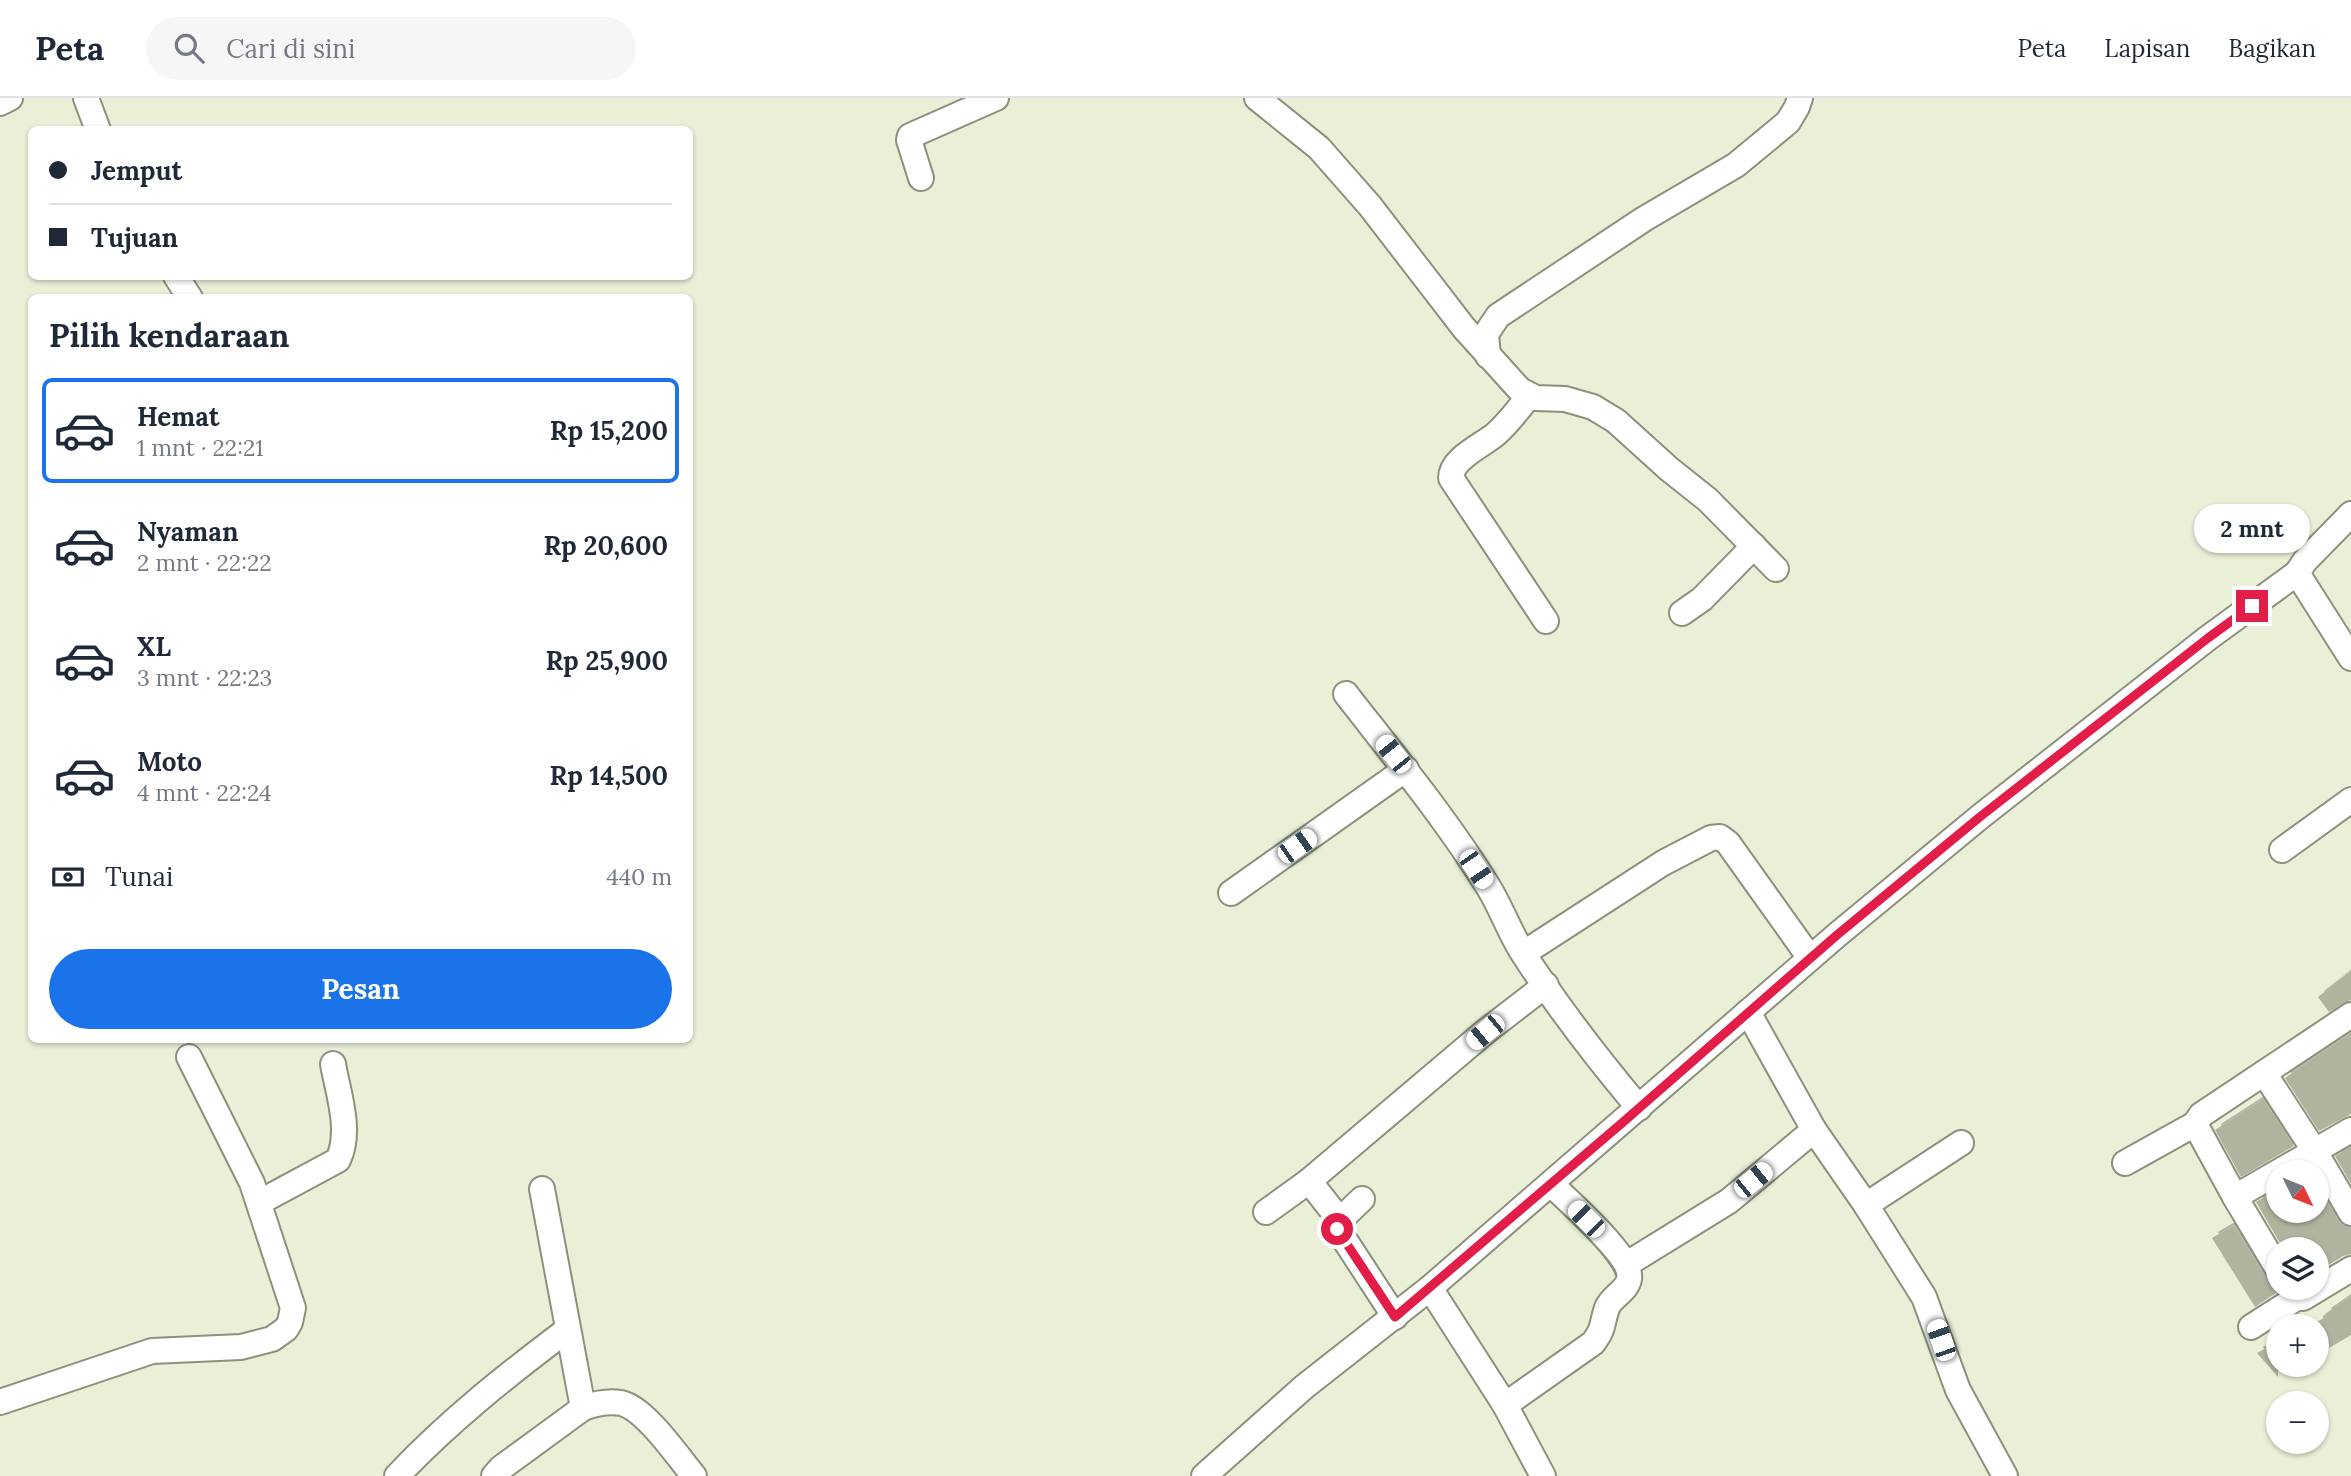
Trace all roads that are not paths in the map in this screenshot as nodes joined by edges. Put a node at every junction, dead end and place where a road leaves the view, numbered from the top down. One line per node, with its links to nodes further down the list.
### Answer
1 (10, 98): 6 (street)
2 (86, 98): 7 (street)
3 (996, 98): 8 (street)
4 (1257, 98): 9 (street)
5 (1800, 98): 9 (street)
6 (0, 103)
7 (96, 126)
8 (921, 178)
9 (1488, 356): 10 (street)
10 (1529, 396): 12 (street); 16 (street)
11 (2351, 514): 14 (street)
12 (1754, 546): 13 (street); 15 (street)
13 (1776, 569)
14 (2297, 573): 17 (street); 24 (street)
15 (1682, 614)
16 (1546, 621)
17 (2351, 658)
18 (1346, 694): 19 (street)
19 (1406, 769): 22 (street); 23 (street)
20 (2351, 800): 21 (street)
21 (2282, 850)
22 (1231, 893)
23 (1524, 953): 24 (street); 25 (street)
24 (1810, 958): 26 (street)
25 (1546, 985): 31 (street); 38 (street)
26 (1748, 1012): 31 (street); 33 (street)
27 (2351, 1015): 30 (street)
28 (189, 1057): 43 (street)
29 (332, 1064): 43 (street)
30 (2264, 1073): 32 (street); 36 (street)
31 (1639, 1108): 39 (street)
32 (2195, 1124): 37 (street); 41 (street)
33 (1814, 1130): 44 (street); 49 (street)
34 (2351, 1130): 36 (street)
35 (1961, 1143): 44 (street)
36 (2314, 1150): 41 (street); 46 (street)
37 (2125, 1163)
38 (1309, 1181): 45 (street); 47 (street)
39 (1552, 1184): 49 (street); 52 (street)
40 (542, 1189): 56 (street)
41 (2235, 1197): 48 (street)
42 (1362, 1199): 47 (street)
43 (260, 1202): 57 (street)
44 (1866, 1205): 65 (street)
45 (1266, 1212)
46 (2351, 1213)
47 (1339, 1219): 54 (street)
48 (2266, 1249)
49 (1627, 1264): 58 (street)
50 (2351, 1269): 51 (street)
51 (2329, 1282)
52 (1430, 1288): 54 (street); 58 (street)
53 (2285, 1300): 55 (street)
54 (1395, 1317): 63 (street)
55 (2250, 1327)
56 (567, 1330): 59 (street); 60 (street)
57 (0, 1402)
58 (1505, 1405): 64 (street)
59 (583, 1408): 61 (street); 62 (street)
60 (397, 1476)
61 (494, 1476)
62 (694, 1476)
63 (1204, 1476)
64 (1543, 1476)
65 (2005, 1476)

